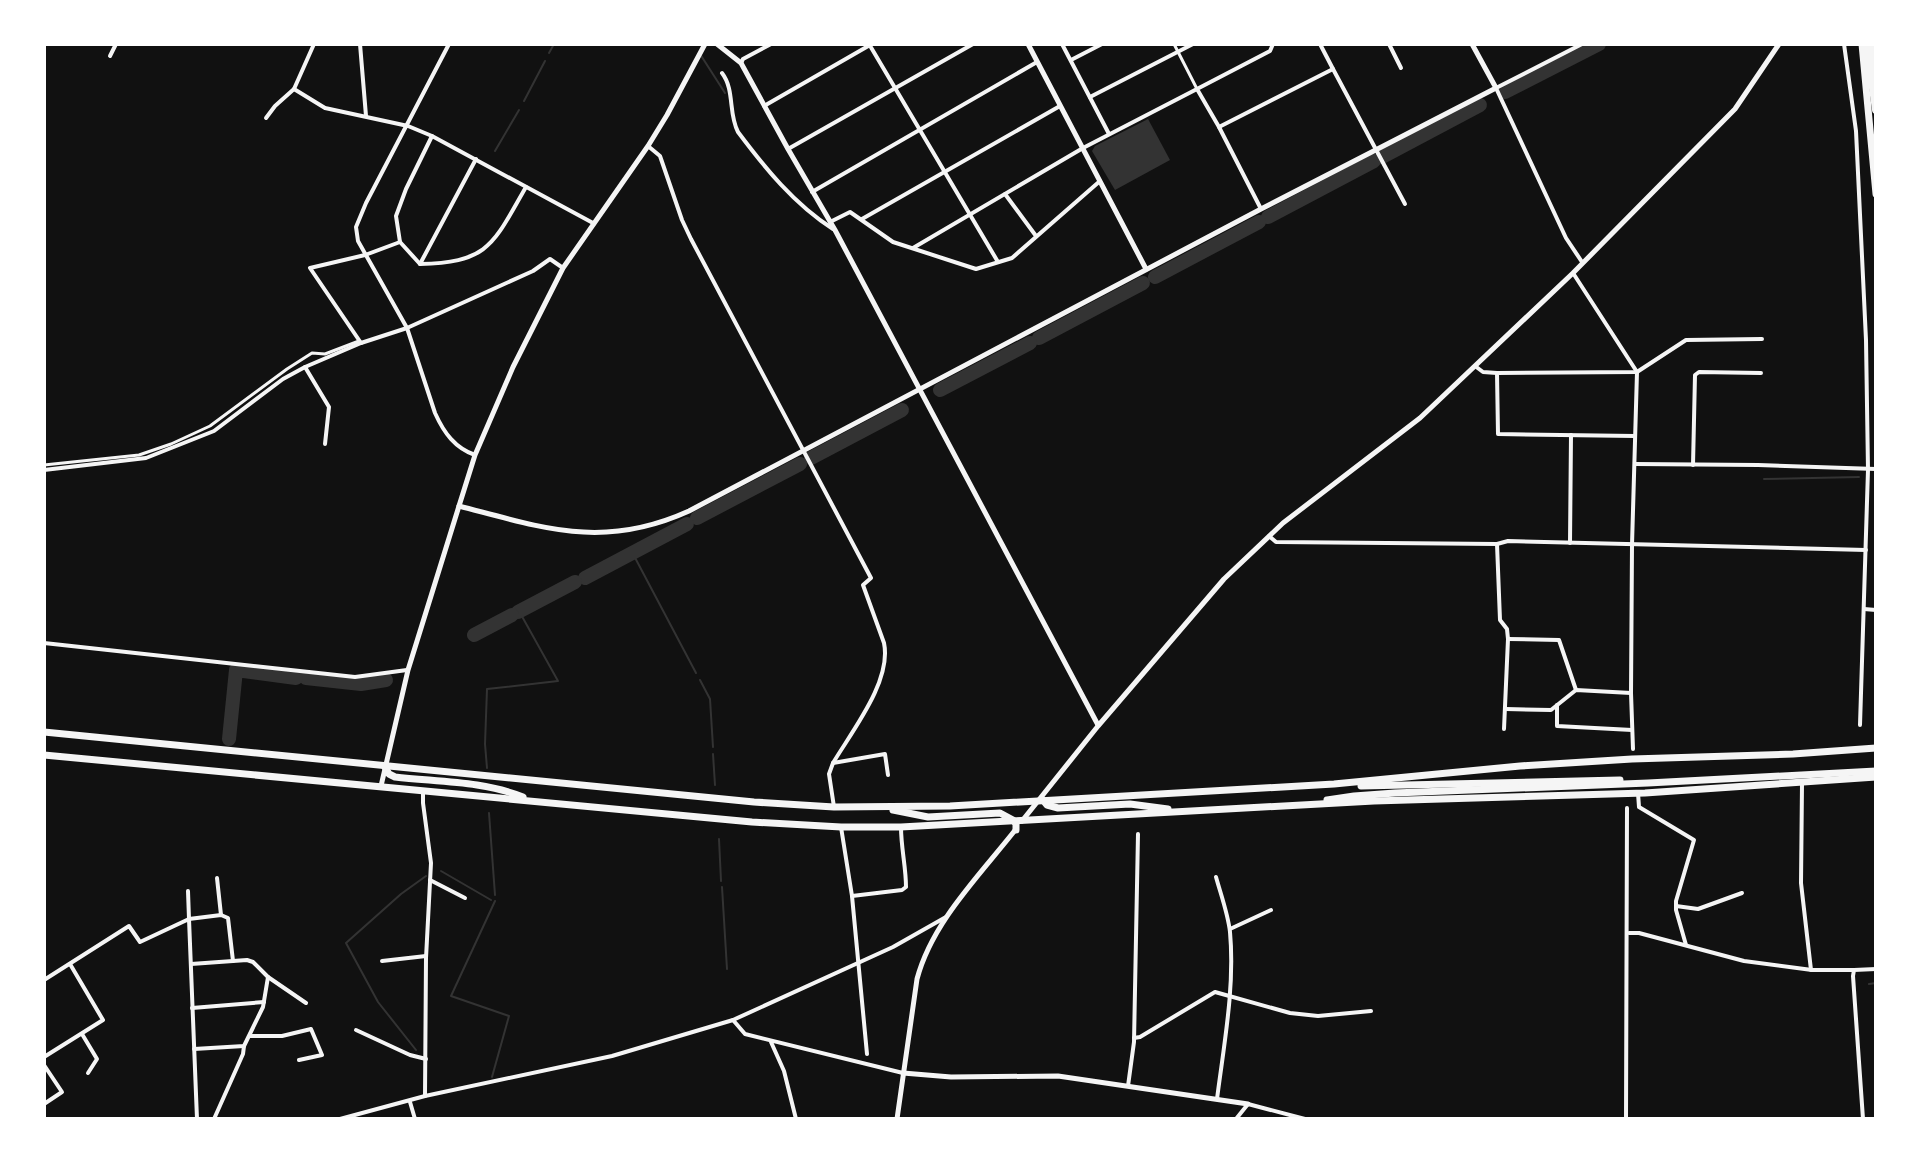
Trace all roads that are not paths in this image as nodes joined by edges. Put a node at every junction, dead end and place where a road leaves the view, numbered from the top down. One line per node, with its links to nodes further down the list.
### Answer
1 (116, 44): 24 (street)
2 (314, 44): 34 (street)
3 (360, 44): 40 (street)
4 (449, 44): 42 (street)
5 (705, 44): 47 (street)
6 (717, 44): 27 (street)
7 (771, 44): 27 (street)
8 (870, 44): 32 (street); 37 (street)
9 (973, 44): 32 (street)
10 (1028, 44): 26 (street)
11 (1062, 44): 25 (street)
12 (1102, 44): 25 (street)
13 (1174, 44): 23 (street)
14 (1193, 44): 23 (street)
15 (1273, 44): 35 (street)
16 (1320, 44): 29 (street)
17 (1389, 44): 28 (street)
18 (1472, 44): 33 (street)
19 (1582, 44): 33 (street)
20 (1779, 44): 70 (street)
21 (1844, 44): 93 (street)
22 (1867, 44): 31 (main road); 39 (highway); 57 (main road)
23 (1178, 52): 35 (street); 36 (street)
24 (110, 56)
25 (1071, 60): 36 (street)
26 (1037, 62): 38 (street); 44 (street)
27 (741, 63): 37 (street)
28 (1401, 68)
29 (1333, 69): 43 (street); 49 (street)
30 (722, 73): 64 (street)
31 (1876, 75)
32 (895, 88): 44 (street); 50 (street)
33 (1496, 88): 49 (street); 70 (street)
34 (294, 89): 40 (street); 41 (street)
35 (1197, 89): 43 (street); 45 (street)
36 (1090, 97): 45 (street)
37 (764, 106): 50 (street)
38 (1060, 106): 48 (street); 52 (street)
39 (1876, 110)
40 (366, 116): 42 (street)
41 (266, 118)
42 (408, 126): 46 (street); 68 (street)
43 (1219, 127): 59 (street)
44 (920, 130): 52 (street); 55 (street)
45 (1109, 135): 48 (street)
46 (432, 136): 51 (street); 66 (street)
47 (648, 146): 63 (street); 87 (street)
48 (1083, 148): 53 (street); 56 (street)
49 (1377, 148): 58 (street); 59 (street)
50 (788, 149): 55 (street)
51 (476, 159): 54 (street); 71 (street)
52 (945, 171): 60 (street); 61 (street)
53 (1100, 181): 65 (street); 73 (street)
54 (526, 187): 63 (street); 71 (street)
55 (812, 192): 62 (street)
56 (1005, 194): 60 (street); 65 (street)
57 (1876, 194)
58 (1405, 204)
59 (1261, 209): 73 (street)
60 (971, 214): 67 (street); 69 (street)
61 (862, 219): 62 (street); 67 (street)
62 (830, 222): 64 (street)
63 (593, 223): 72 (street)
64 (835, 230): 83 (street)
65 (1036, 236): 69 (street)
66 (400, 242): 68 (street); 71 (street)
67 (913, 248): 69 (street)
68 (365, 255): 75 (street); 77 (street)
69 (998, 262)
70 (1582, 262): 74 (street)
71 (420, 264)
72 (563, 268): 75 (street); 88 (street)
73 (1146, 269): 83 (street)
74 (1573, 273): 78 (street); 80 (street)
75 (407, 328): 77 (street); 88 (street)
76 (1762, 339): 80 (street)
77 (360, 342): 79 (street); 91 (street)
78 (1475, 366): 81 (street); 95 (street)
79 (305, 367): 86 (street); 91 (street)
80 (1637, 372): 81 (street); 85 (street)
81 (1497, 373): 84 (street)
82 (1761, 373): 90 (street)
83 (920, 389): 87 (street); 110 (street)
84 (1571, 435): 85 (street); 96 (street)
85 (1635, 436): 89 (street)
86 (325, 444)
87 (804, 451): 94 (street); 117 (street)
88 (475, 455): 94 (street)
89 (1635, 464): 90 (street); 98 (street)
90 (1693, 465): 93 (street)
91 (44, 468)
92 (1876, 469): 93 (street)
93 (1868, 470): 99 (street)
94 (459, 506): 104 (street)
95 (1269, 536): 97 (street); 110 (street)
96 (1570, 543): 97 (street); 98 (street)
97 (1497, 544): 102 (street)
98 (1632, 545): 99 (street); 106 (street)
99 (1866, 550): 100 (street)
100 (1864, 609): 101 (street); 109 (street)
101 (1876, 610)
102 (1508, 639): 105 (street); 108 (street)
103 (44, 643): 104 (street)
104 (408, 670): 118 (street)
105 (1576, 690): 106 (street); 107 (street)
106 (1631, 693): 112 (street)
107 (1557, 705): 108 (street); 112 (street)
108 (1506, 709): 111 (street)
109 (1860, 725)
110 (1098, 726): 126 (street)
111 (1504, 729)
112 (1632, 730): 115 (street)
113 (44, 732): 118 (main road)
114 (1876, 748): 122 (main road)
115 (1633, 749)
116 (44, 755): 124 (main road)
117 (833, 763): 120 (street); 131 (street)
118 (385, 767): 124 (street); 129 (main road); 131 (main road)
119 (1876, 771): 121 (main road); 123 (main road)
120 (888, 775)
121 (1802, 781): 127 (main road); 161 (street)
122 (1334, 784): 123 (main road); 128 (main road)
123 (1521, 785): 130 (main road)
124 (381, 786): 125 (main road)
125 (424, 791): 129 (main road); 141 (street)
126 (1046, 791): 128 (main road)
127 (1638, 793): 130 (main road); 146 (street)
128 (1041, 800): 132 (main road); 134 (main road); 135 (street)
129 (540, 802): 136 (main road)
130 (1306, 805): 134 (main road)
131 (834, 807): 132 (main road)
132 (879, 808): 135 (main road)
133 (1627, 808): 152 (street)
134 (1182, 812): 135 (main road)
135 (1017, 824): 137 (main road); 149 (street)
136 (841, 827): 137 (main road); 144 (street)
137 (901, 827): 144 (street)
138 (1138, 834): 174 (street)
139 (1216, 877): 151 (street)
140 (217, 878): 148 (street)
141 (430, 880): 145 (street); 154 (street)
142 (188, 891): 150 (street)
143 (1742, 893): 146 (street)
144 (852, 896): 157 (street)
145 (465, 898)
146 (1676, 906): 153 (street)
147 (1271, 910): 151 (street)
148 (221, 915): 150 (street); 155 (street)
149 (948, 916): 157 (street); 184 (street)
150 (189, 919): 158 (street); 159 (street)
151 (1230, 929): 165 (street)
152 (1628, 933): 153 (street); 199 (street)
153 (1686, 945): 161 (street)
154 (426, 956): 156 (street); 180 (street)
155 (233, 961): 159 (street); 163 (street)
156 (382, 961)
157 (857, 963): 170 (street); 178 (street)
158 (70, 964): 164 (street); 172 (street)
159 (191, 964): 168 (street)
160 (1876, 969): 162 (street)
161 (1811, 970): 162 (street)
162 (1854, 970): 200 (street)
163 (268, 977): 166 (street); 167 (street)
164 (44, 980)
165 (1230, 995): 169 (street); 174 (street); 187 (street)
166 (264, 1002): 168 (street); 173 (street)
167 (306, 1003)
168 (192, 1008): 177 (street)
169 (1371, 1011)
170 (733, 1020): 175 (street); 186 (street)
171 (356, 1030): 180 (street)
172 (82, 1034): 179 (street); 183 (street)
173 (250, 1036): 176 (street); 181 (street)
174 (1134, 1038): 185 (street)
175 (771, 1042): 184 (street); 195 (street)
176 (244, 1046): 177 (street); 192 (street)
177 (194, 1049): 191 (street)
178 (867, 1054)
179 (44, 1057)
180 (426, 1059): 186 (street)
181 (299, 1060)
182 (44, 1065): 189 (street)
183 (88, 1073)
184 (903, 1073): 185 (street); 196 (street)
185 (1128, 1086): 187 (street)
186 (425, 1096): 188 (street)
187 (1217, 1099): 190 (street)
188 (409, 1102): 193 (street); 194 (street)
189 (44, 1104)
190 (1248, 1104): 197 (street); 198 (street)
191 (197, 1119)
192 (214, 1119)
193 (340, 1119)
194 (415, 1119)
195 (796, 1119)
196 (897, 1119)
197 (1236, 1119)
198 (1305, 1119)
199 (1626, 1119)
200 (1863, 1119)

